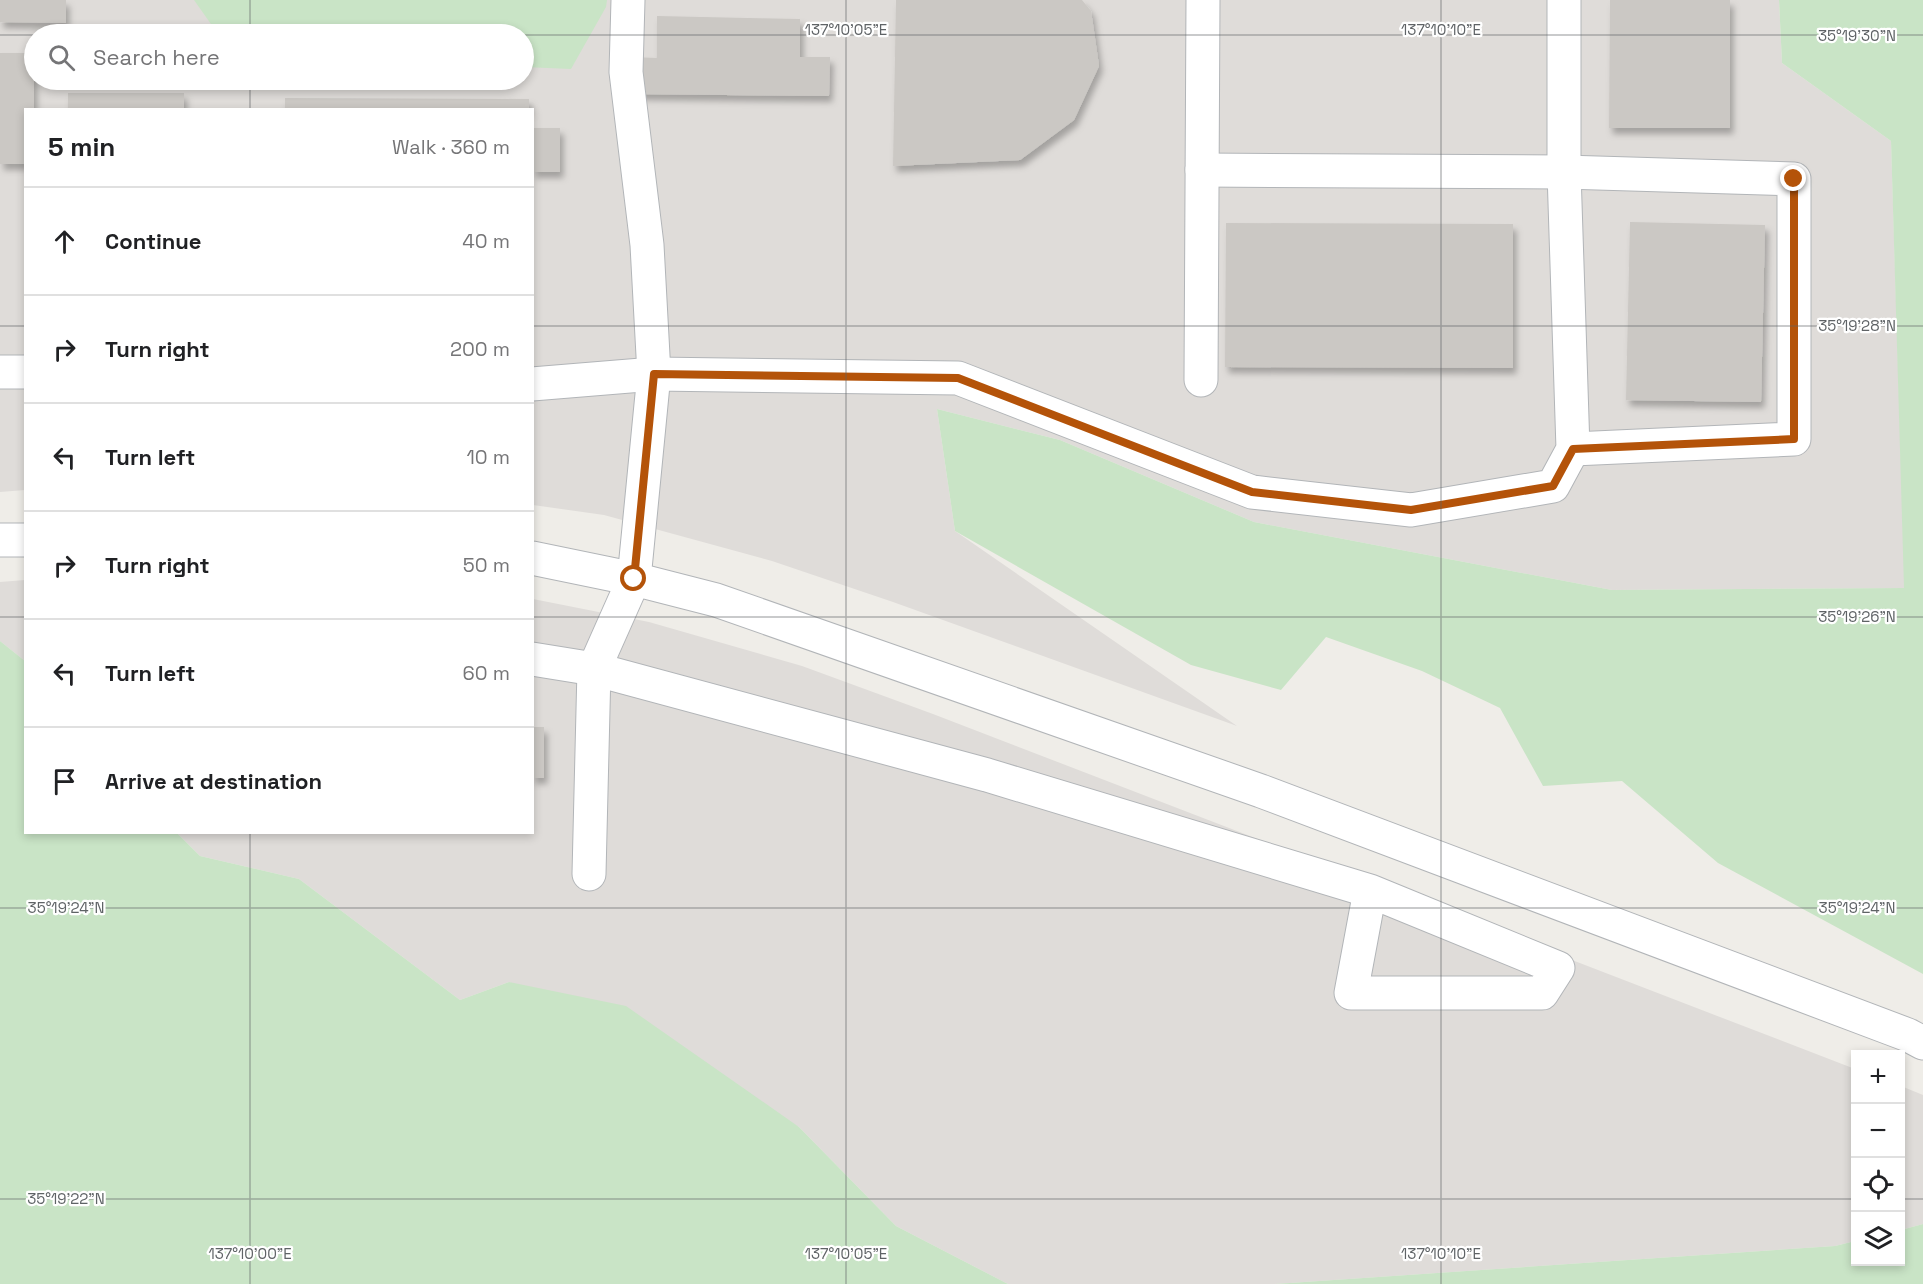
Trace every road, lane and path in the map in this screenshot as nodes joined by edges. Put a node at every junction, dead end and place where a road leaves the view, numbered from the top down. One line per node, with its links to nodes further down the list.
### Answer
1 (628, 0): 8 (street)
2 (1203, 0): 4 (street)
3 (1564, 0): 5 (street)
4 (1202, 170): 5 (street); 9 (street)
5 (1564, 172): 11 (street); 11 (street)
6 (0, 372): 7 (street)
7 (24, 372)
8 (654, 374): 10 (street); 11 (street); 15 (street)
9 (1201, 380)
10 (534, 384)
11 (1573, 449)
12 (0, 540): 13 (street)
13 (24, 540)
14 (534, 558): 15 (street)
15 (634, 579): 17 (street); 20 (street)
16 (534, 659): 17 (street)
17 (594, 669): 18 (street); 19 (street)
18 (589, 874)
19 (1370, 891): 19 (street)
20 (1923, 1043)

